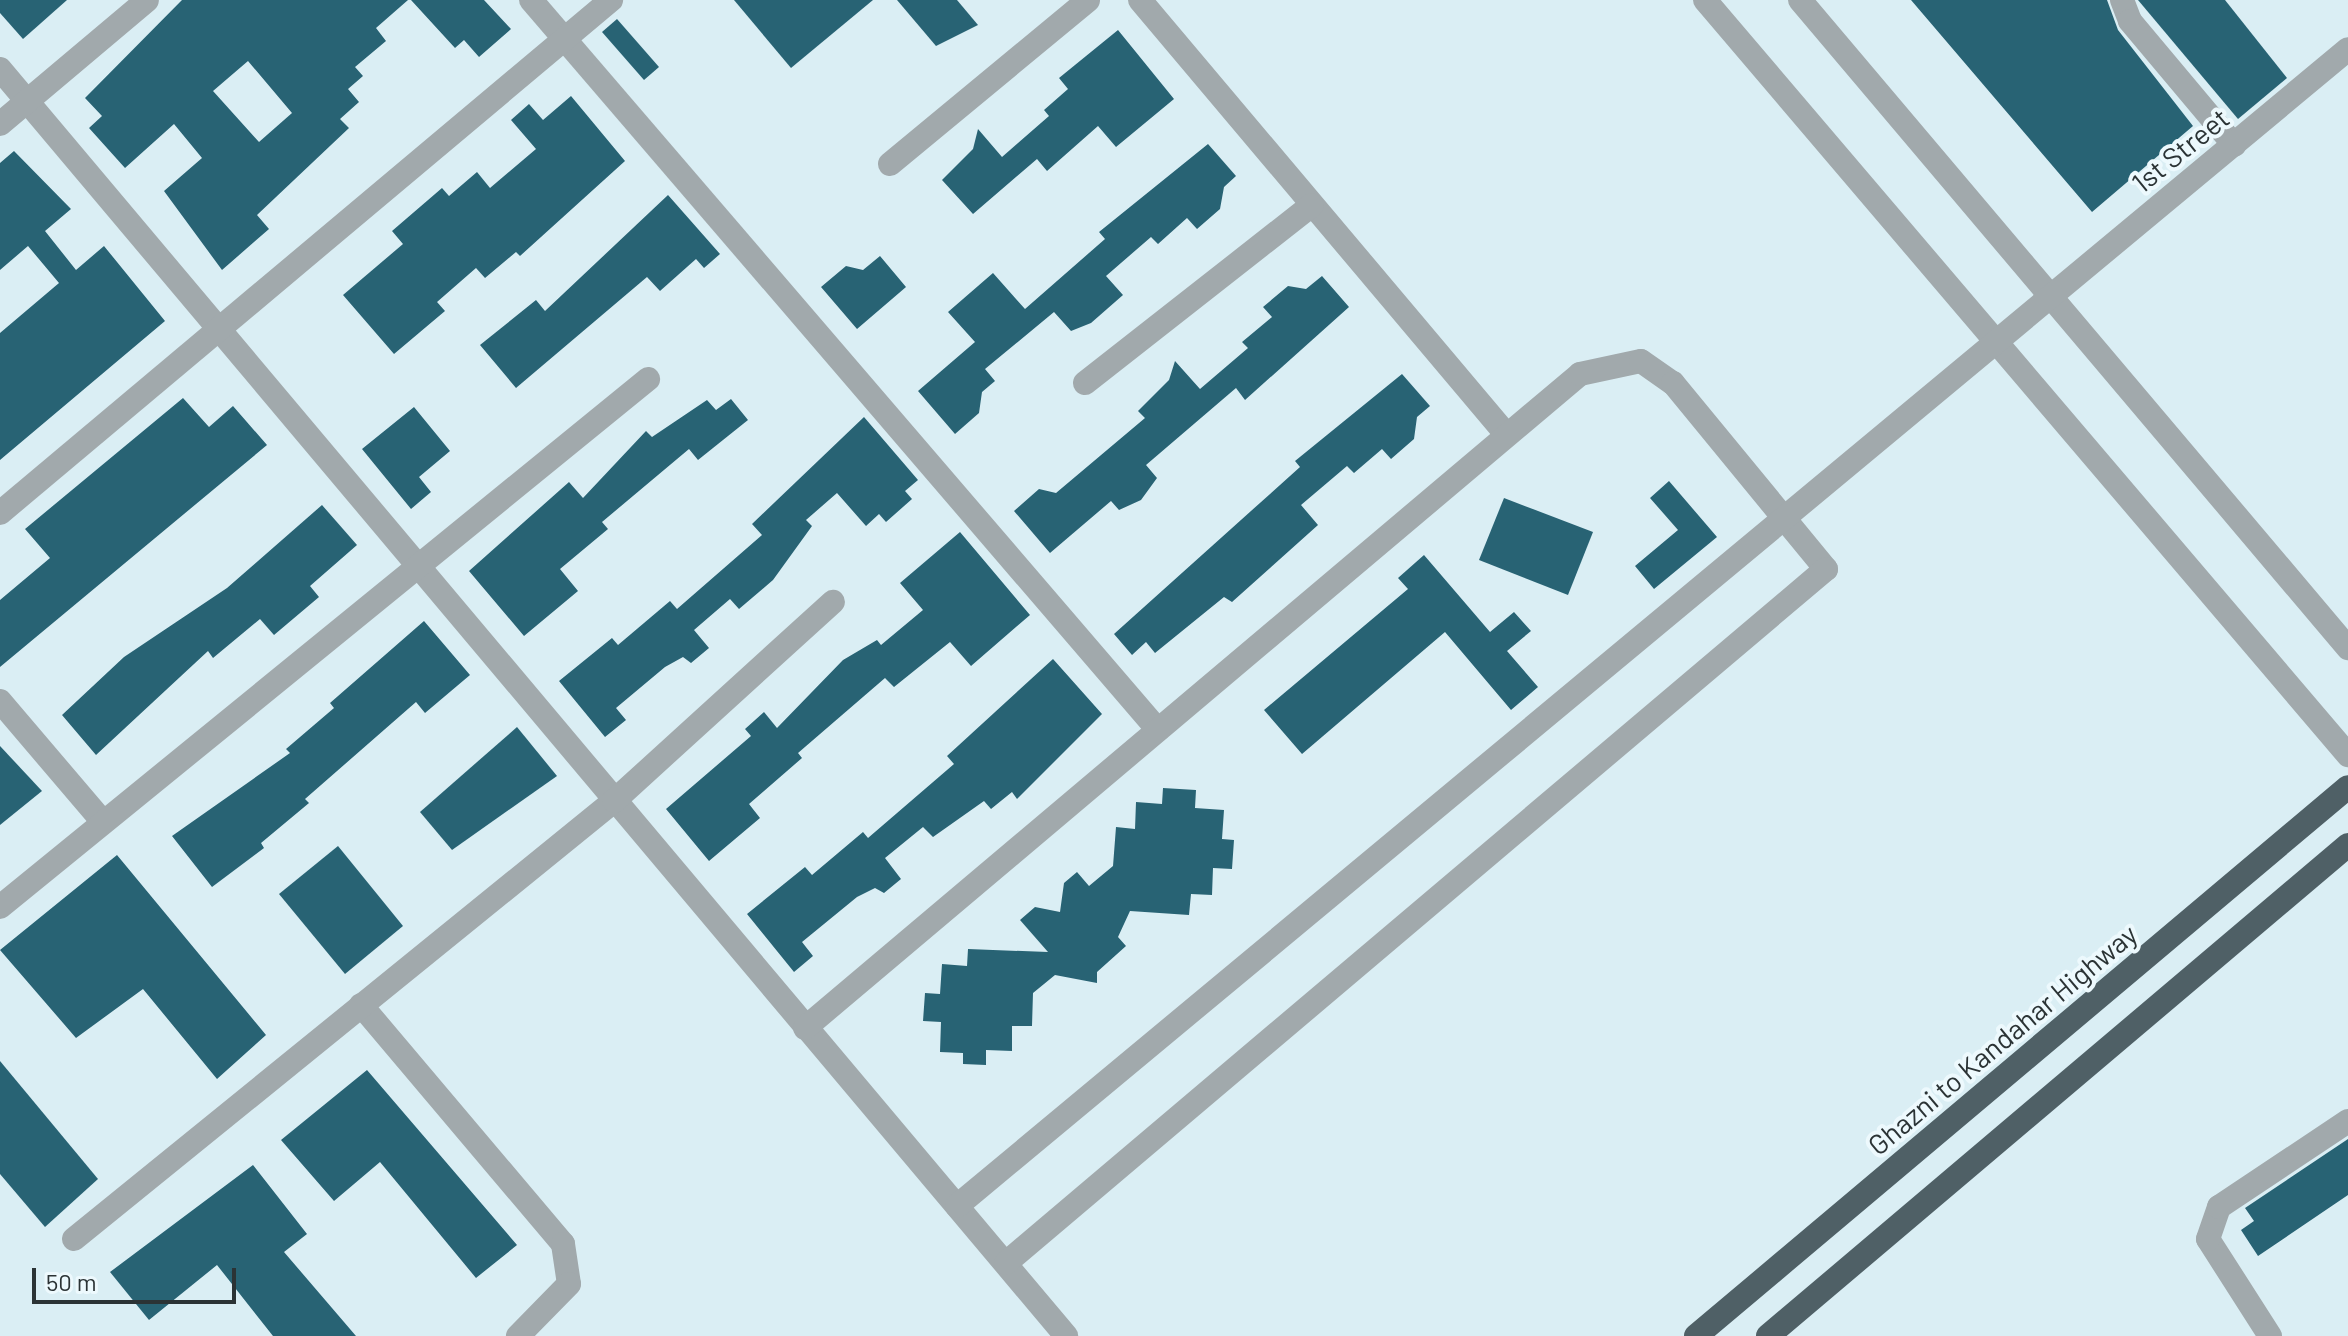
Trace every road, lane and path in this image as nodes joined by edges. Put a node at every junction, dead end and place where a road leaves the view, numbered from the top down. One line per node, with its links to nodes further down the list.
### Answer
1 (147, 0): 12 (street)
2 (531, 0): 9 (street)
3 (611, 0): 9 (street)
4 (1088, 0): 15 (street)
5 (1140, 0): 16 (street)
6 (1705, 0): 19 (street)
7 (1800, 0): 17 (street)
8 (2122, 0): 14 (street)
9 (563, 40): 18 (street); 29 (street)
10 (2348, 49): 14 (street, 1st Street)
11 (0, 69): 12 (street)
12 (27, 101): 13 (street); 18 (street)
13 (0, 124)
14 (2234, 145): 17 (street, 1st Street)
15 (890, 164)
16 (1312, 205): 21 (street); 22 (street)
17 (2049, 297): 19 (street, 1st Street); 27 (street)
18 (219, 329): 23 (street); 25 (street)
19 (1994, 342): 24 (street, 1st Street); 30 (street)
20 (648, 379): 25 (street)
21 (1085, 383)
22 (1506, 434): 24 (street); 29 (street)
23 (0, 513)
24 (1784, 516): 39 (street, 1st Street); 41 (street)
25 (419, 569): 32 (street); 33 (street)
26 (833, 602): 32 (street)
27 (2348, 648)
28 (0, 701): 33 (street)
29 (1158, 730): 37 (street)
30 (2348, 755)
31 (2348, 787): 44 (highway, Ghazni to Kandahar Highway)
32 (614, 801): 36 (street); 37 (street)
33 (103, 822): 35 (street)
34 (2348, 845): 45 (highway)
35 (0, 907)
36 (361, 1005): 40 (street); 42 (street)
37 (805, 1028): 39 (street)
38 (2348, 1121): 46 (street)
39 (957, 1206): 41 (street)
40 (74, 1239)
41 (1006, 1263): 43 (street)
42 (518, 1336)
43 (1066, 1336)
44 (1696, 1336)
45 (1768, 1336)
46 (2270, 1336)

